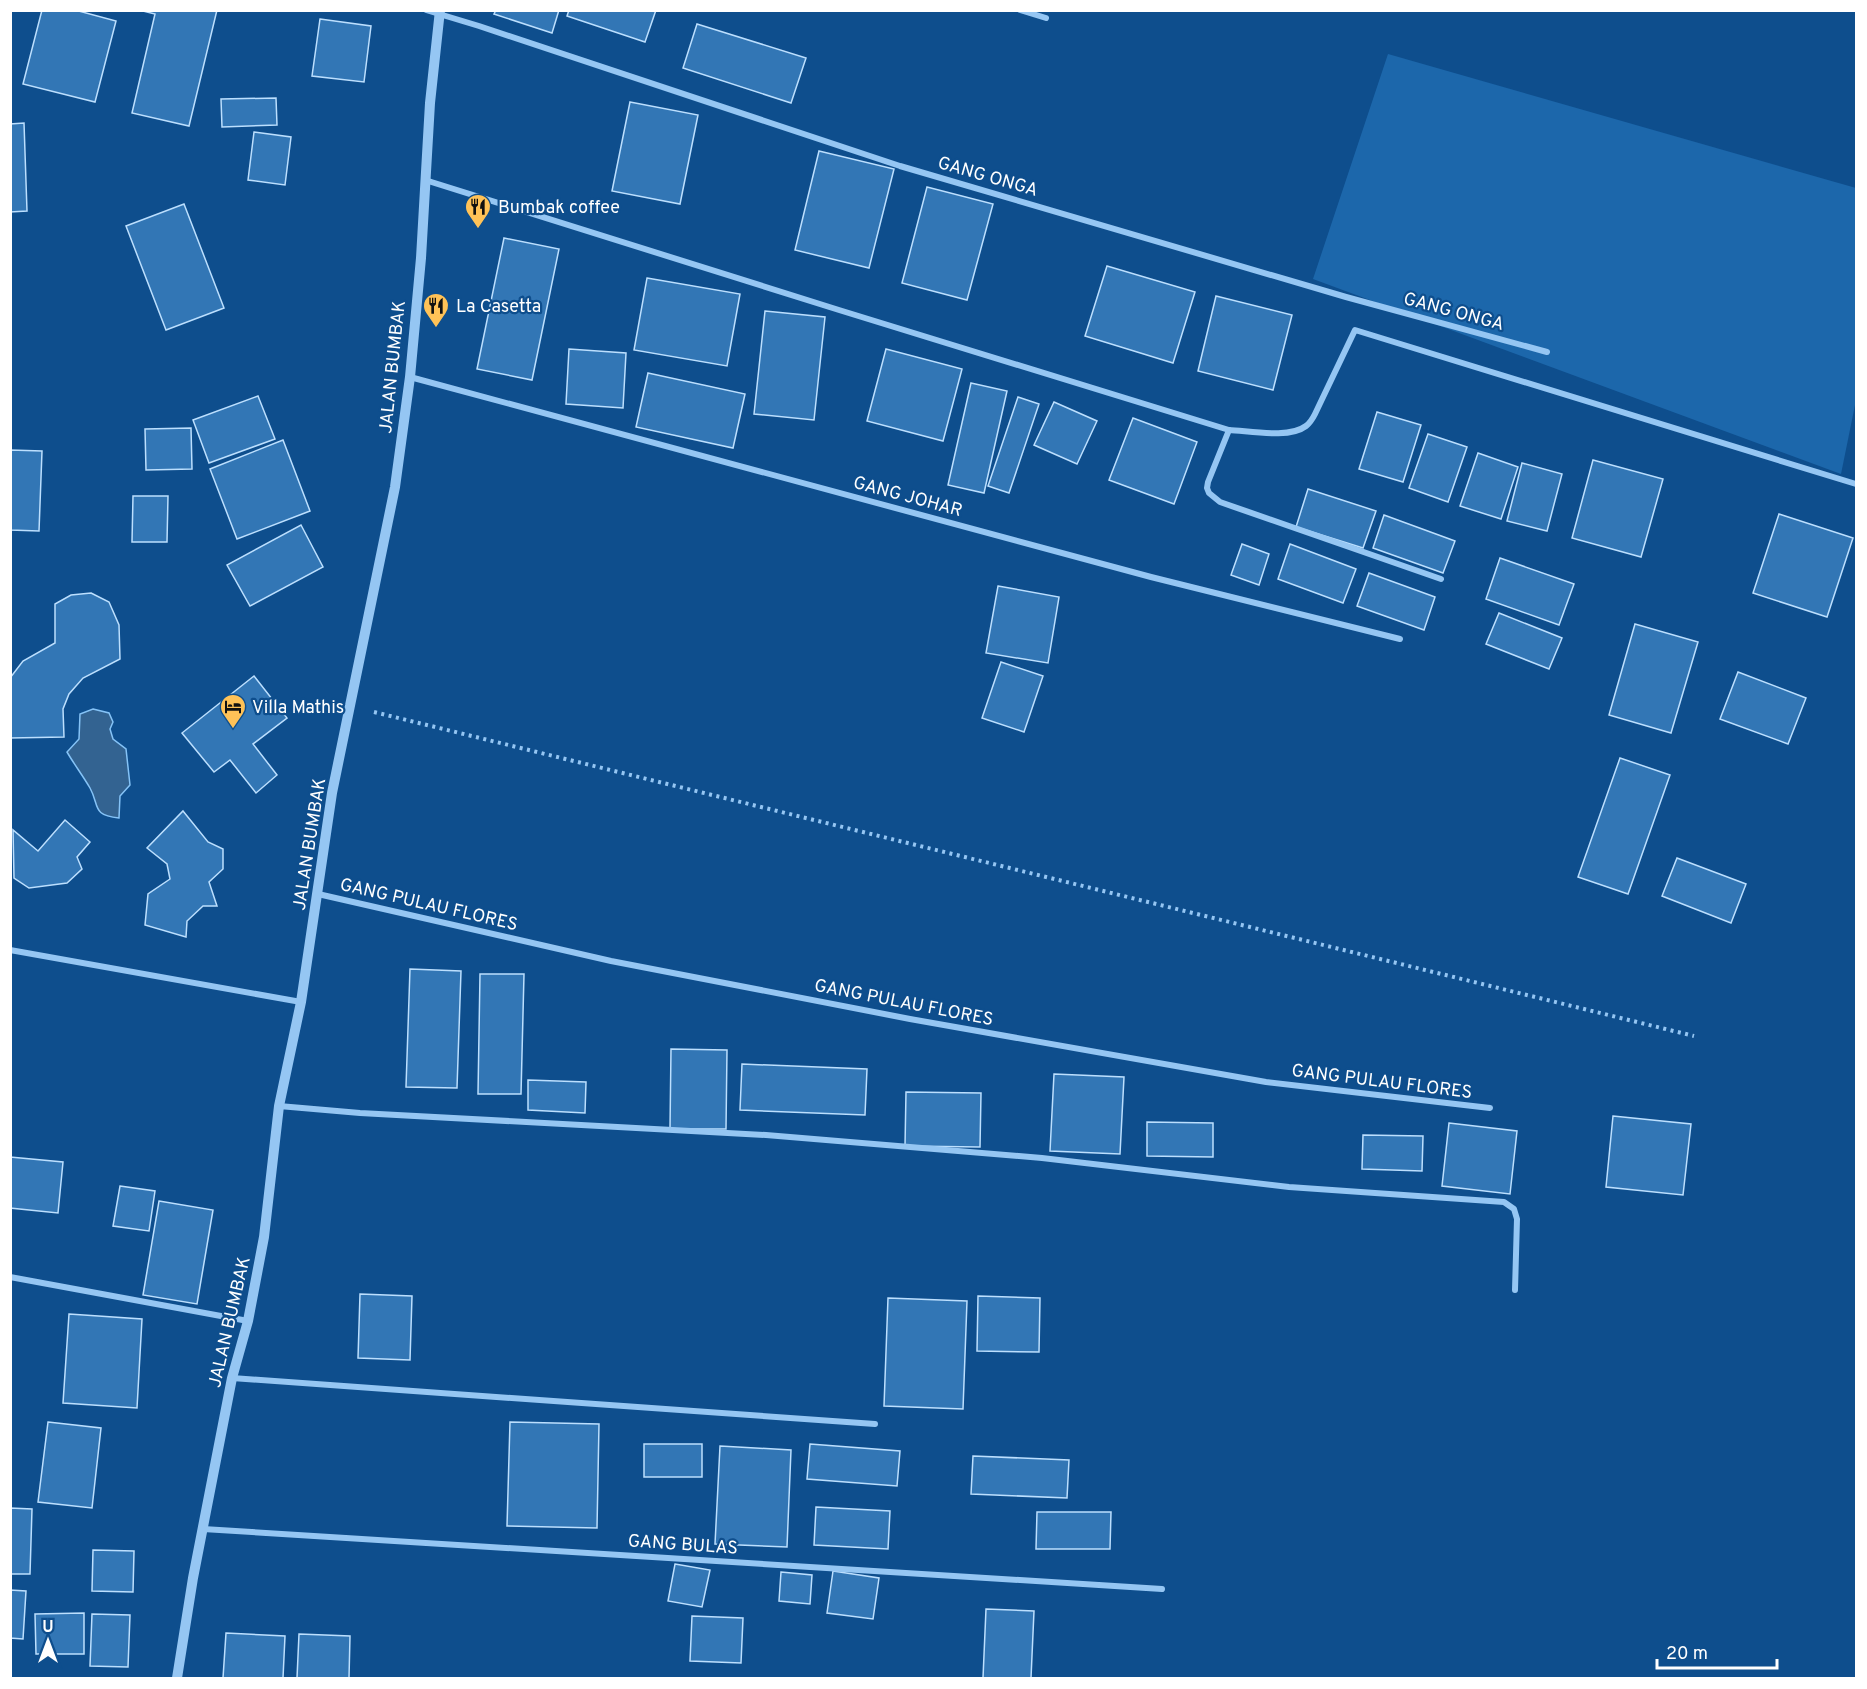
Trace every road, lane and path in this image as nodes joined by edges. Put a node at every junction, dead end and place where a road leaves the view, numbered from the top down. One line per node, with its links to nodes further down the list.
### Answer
1 (426, 10): 3 (street, GANG ONGA)
2 (1020, 10): 4 (street)
3 (440, 12): 5 (street, JALAN BUMBAK); 6 (street, GANG ONGA)
4 (1046, 18)
5 (425, 180): 7 (street, JALAN BUMBAK); 8 (street)
6 (1547, 352)
7 (410, 377): 11 (street, GANG JOHAR); 12 (street, JALAN BUMBAK)
8 (1229, 430): 9 (street); 10 (street)
9 (1857, 484)
10 (1441, 579)
11 (1400, 639)
12 (350, 706): 13 (street, JALAN BUMBAK); 16 (path)
13 (318, 894): 15 (street, JALAN BUMBAK); 18 (street, GANG PULAU FLORES)
14 (10, 950): 15 (street)
15 (301, 1002): 17 (street, JALAN BUMBAK)
16 (1695, 1036)
17 (279, 1106): 20 (street); 21 (street, JALAN BUMBAK)
18 (1490, 1108)
19 (10, 1277): 21 (street)
20 (1515, 1290)
21 (248, 1322): 22 (street, JALAN BUMBAK)
22 (232, 1378): 23 (street); 24 (street, JALAN BUMBAK)
23 (875, 1424)
24 (203, 1529): 25 (street, GANG BULAS); 26 (street, JALAN BUMBAK)
25 (1162, 1589)
26 (177, 1678)

